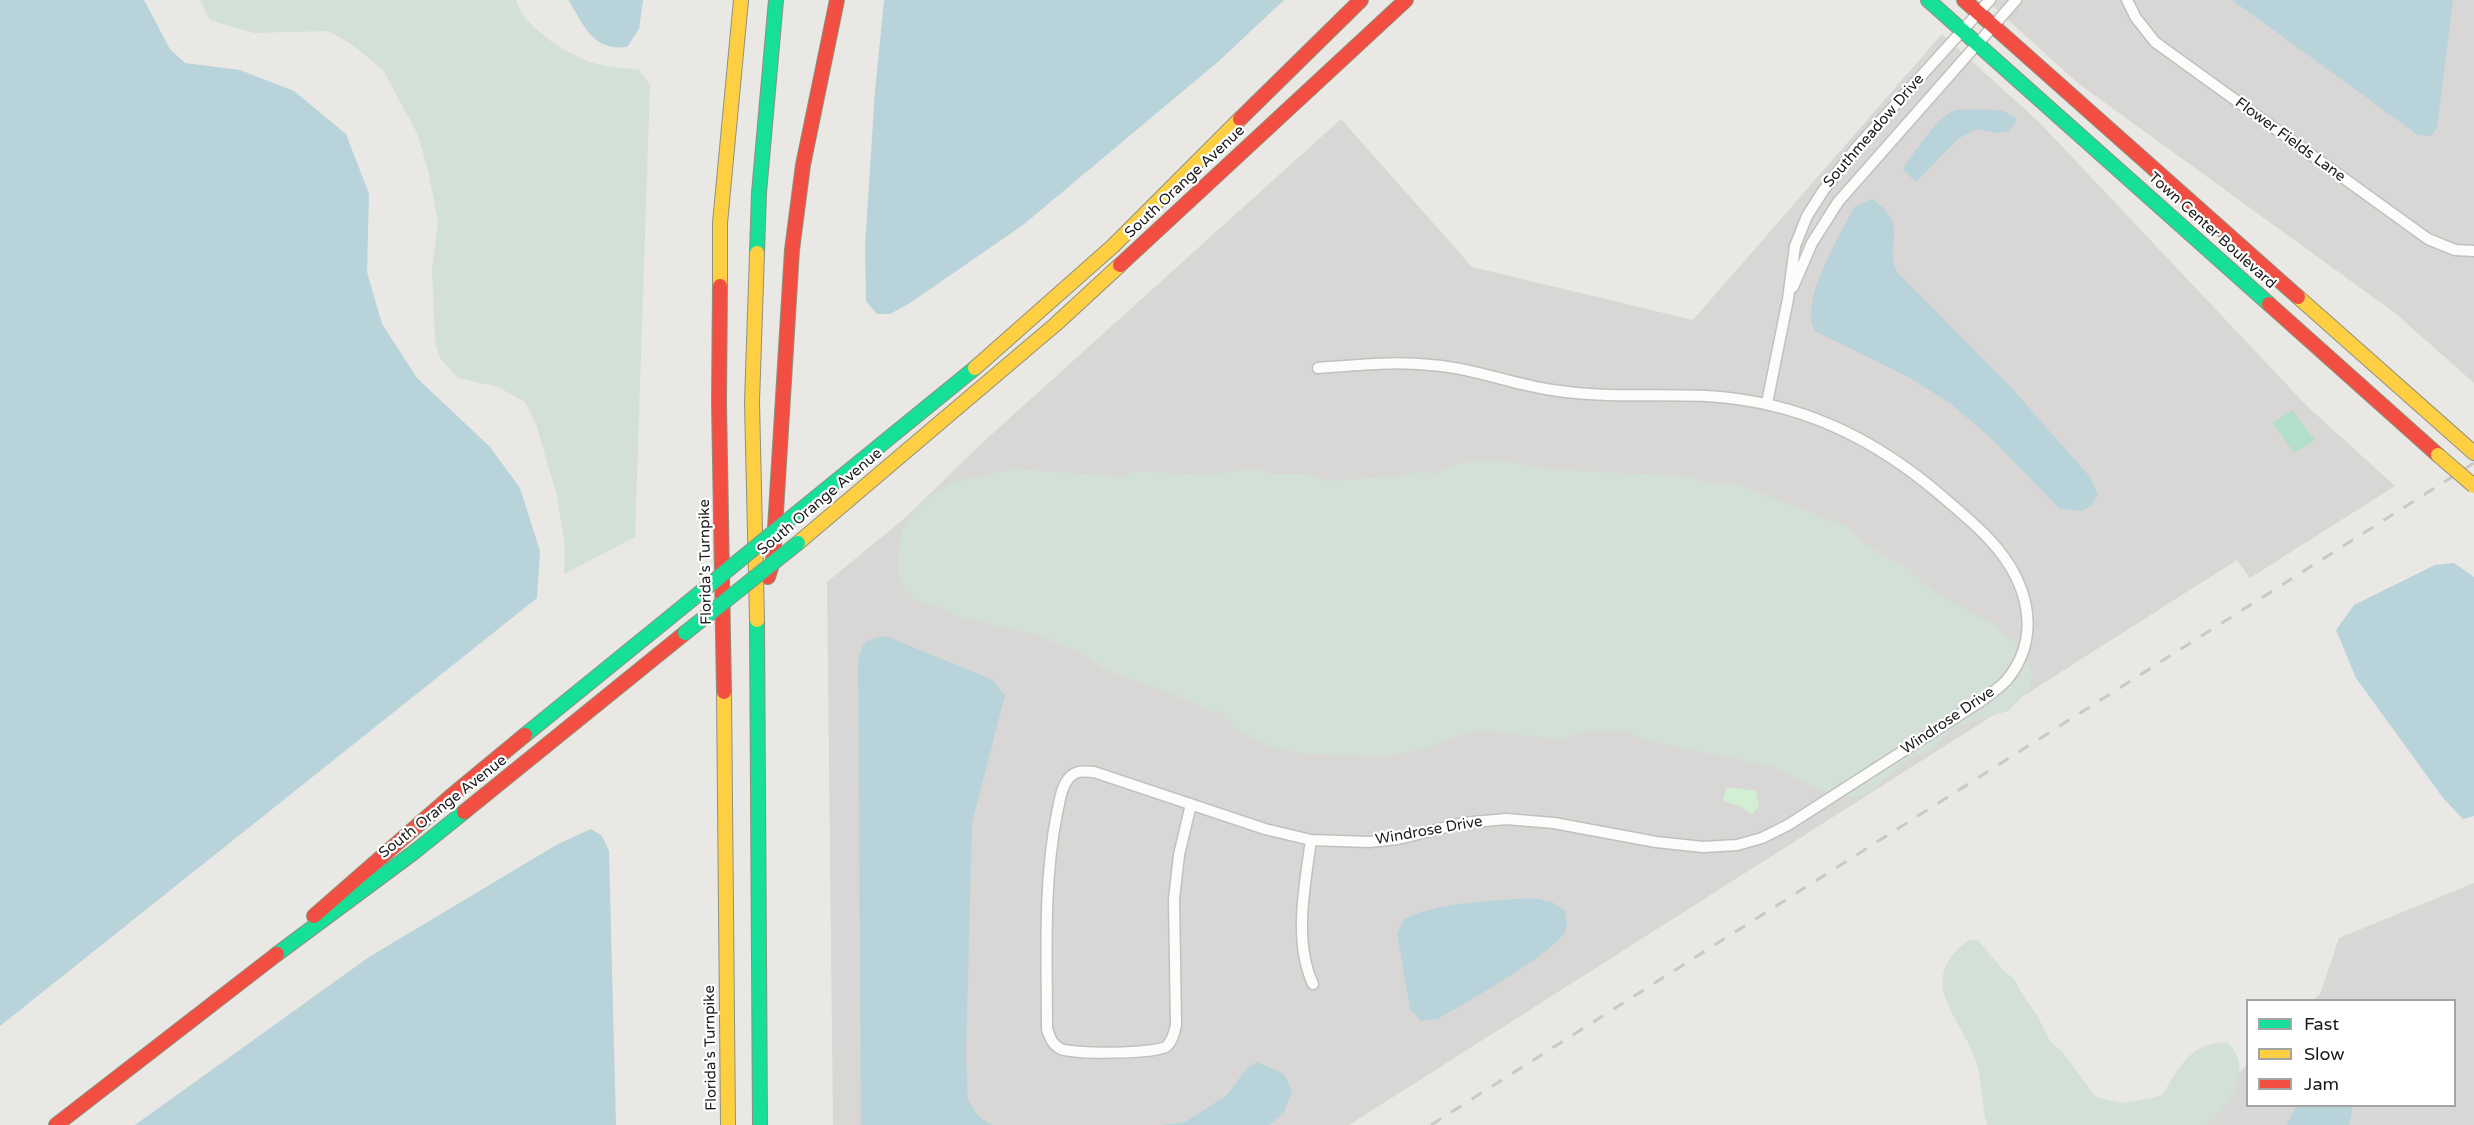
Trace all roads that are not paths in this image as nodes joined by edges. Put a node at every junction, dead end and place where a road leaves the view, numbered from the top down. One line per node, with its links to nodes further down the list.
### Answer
1 (732, 0): 18 (main road)
2 (741, 0): 18 (main road, Florida's Turnpike)
3 (776, 0): 25 (main road)
4 (837, 0): 25 (main road)
5 (1361, 0): 29 (main road, South Orange Avenue, bridge)
6 (1406, 0): 29 (main road, South Orange Avenue, bridge)
7 (1928, 0): 14 (main road, Town Center Boulevard)
8 (1964, 0): 12 (main road, Town Center Boulevard)
9 (1990, 0): 12 (street, Southmeadow Drive)
10 (2016, 0): 13 (street, Southmeadow Drive)
11 (2127, 0): 19 (street, Flower Fields Lane)
12 (1978, 13): 13 (main road, Town Center Boulevard); 14 (street, Southmeadow Drive)
13 (1993, 26): 15 (street, Southmeadow Drive); 23 (main road, Town Center Boulevard)
14 (1962, 31): 15 (main road, Town Center Boulevard); 16 (street, Southmeadow Drive)
15 (1977, 44): 17 (street, Southmeadow Drive); 24 (main road, Town Center Boulevard, bridge)
16 (1856, 148): 17 (street); 20 (street, Southmeadow Drive)
17 (1871, 163): 20 (street, Southmeadow Drive)
18 (720, 222): 31 (main road, Florida's Turnpike)
19 (2474, 251)
20 (1788, 299): 22 (street, Southmeadow Drive)
21 (1317, 368): 22 (street, Windrose Drive)
22 (1767, 403): 27 (street, Windrose Drive)
23 (2474, 453)
24 (2474, 486)
25 (757, 614): 32 (main road)
26 (1191, 804): 26 (street, Windrose Drive); 27 (street, Windrose Drive)
27 (1311, 840): 28 (street)
28 (1313, 984)
29 (225, 993): 30 (main road, South Orange Avenue)
30 (56, 1125)
31 (728, 1125)
32 (760, 1125)

